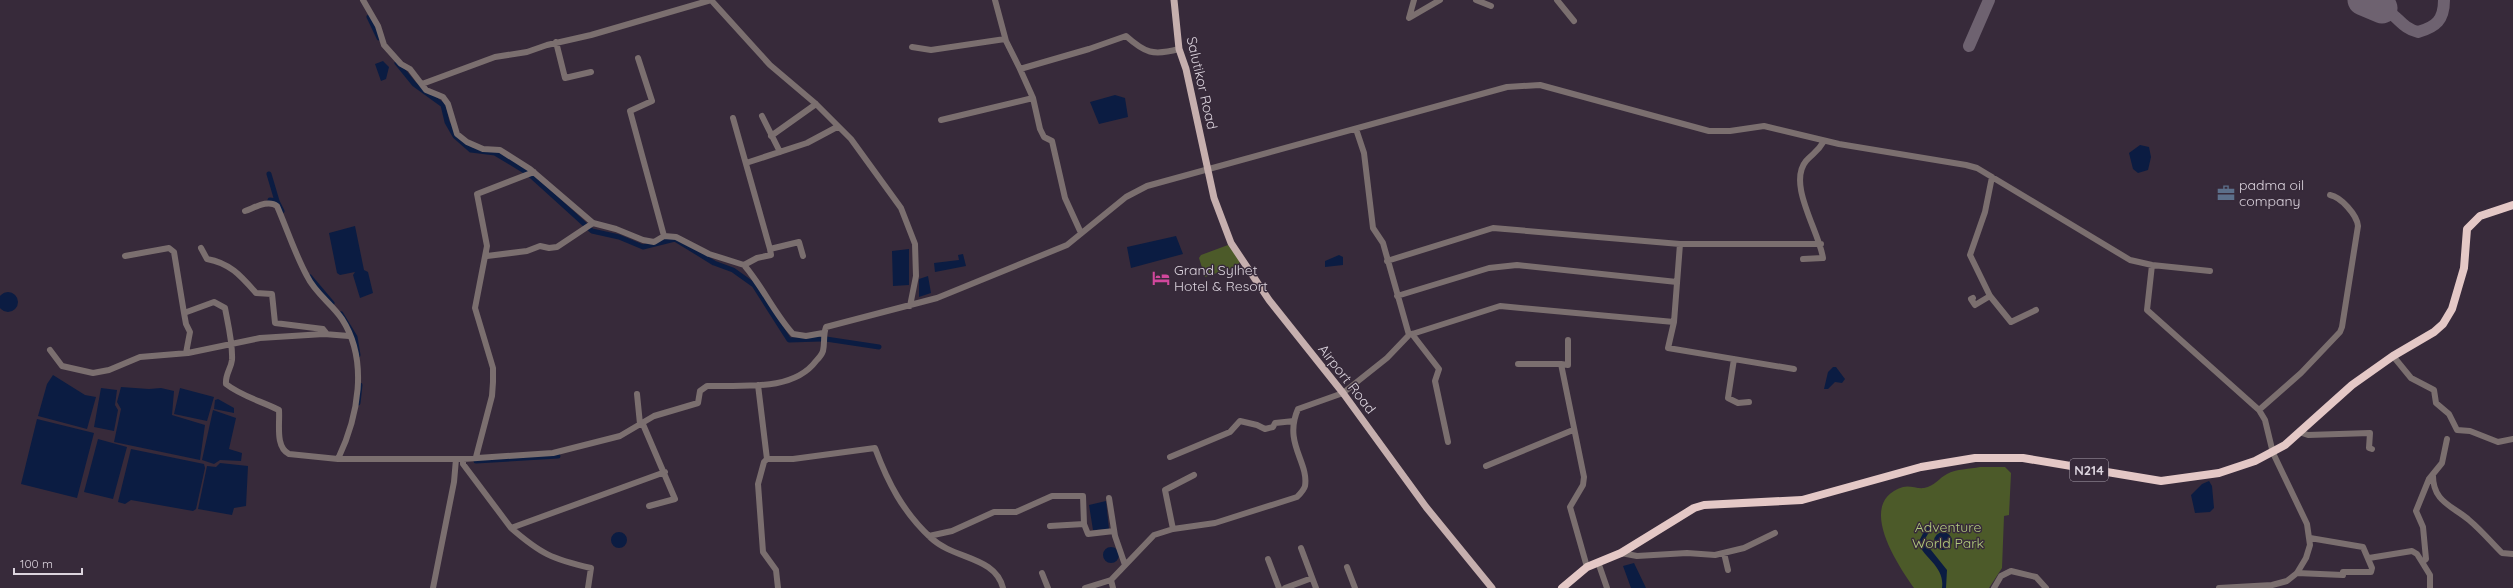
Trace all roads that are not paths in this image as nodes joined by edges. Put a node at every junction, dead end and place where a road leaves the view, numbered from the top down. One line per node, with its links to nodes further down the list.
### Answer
1 (363, 0): 18 (street)
2 (711, 0): 12 (street); 20 (street)
3 (995, 0): 11 (street)
4 (1174, 0): 14 (main road, Salutikor Road)
5 (1414, 0): 6 (street)
6 (1440, 0)
7 (1476, 0): 9 (street)
8 (1557, 0): 10 (street)
9 (1491, 6)
10 (1574, 21)
11 (1005, 39): 13 (street); 16 (street)
12 (556, 42): 17 (street); 18 (street)
13 (912, 47)
14 (1179, 49): 16 (street); 30 (main road, Salutikor Road)
15 (638, 58): 38 (street)
16 (1020, 69): 19 (street)
17 (591, 72)
18 (422, 84): 31 (street)
19 (1033, 98): 23 (street); 37 (street)
20 (816, 104): 24 (street); 26 (street)
21 (762, 116): 26 (street)
22 (733, 118): 29 (street)
23 (941, 120)
24 (837, 127): 28 (street); 55 (street)
25 (1356, 129): 27 (street); 30 (street); 47 (street)
26 (771, 136): 28 (street)
27 (1824, 141): 32 (street); 40 (street)
28 (780, 152): 29 (street)
29 (746, 162): 42 (street)
30 (1208, 170): 37 (street); 73 (main road, Airport Road)
31 (531, 173): 36 (street); 44 (street)
32 (1992, 177): 49 (street); 53 (street)
33 (2330, 195): 76 (street)
34 (2513, 205): 67 (highway, N214)
35 (245, 211): 62 (street)
36 (591, 224): 38 (street); 44 (street)
37 (1081, 233): 55 (street)
38 (664, 236): 48 (street)
39 (1680, 244): 40 (street); 47 (street); 51 (street)
40 (1821, 244): 46 (street)
41 (201, 248): 60 (street)
42 (770, 250): 45 (street); 48 (street)
43 (125, 256): 57 (street)
44 (487, 256): 86 (street)
45 (803, 256)
46 (1803, 259)
47 (1387, 261): 52 (street)
48 (744, 265): 59 (street)
49 (2152, 265): 50 (street); 76 (street)
50 (2210, 271)
51 (1677, 282): 52 (street); 58 (street)
52 (1397, 296): 61 (street)
53 (1990, 296): 54 (street); 56 (street)
54 (1973, 298)
55 (910, 306): 59 (street)
56 (2036, 310)
57 (184, 313): 64 (street); 66 (street)
58 (1674, 322): 61 (street); 68 (street)
59 (823, 333): 72 (street)
60 (327, 334): 62 (street); 64 (street)
61 (1410, 334): 73 (street); 83 (street)
62 (349, 336): 90 (street)
63 (1568, 340): 70 (street)
64 (230, 344): 66 (street); 90 (street)
65 (50, 350): 66 (street)
66 (186, 353)
67 (2392, 356): 80 (highway, N214); 82 (street)
68 (1734, 359): 71 (street); 75 (street)
69 (1518, 364): 70 (street)
70 (1561, 364): 79 (street)
71 (1794, 369)
72 (758, 385): 78 (street); 91 (street)
73 (1344, 393): 77 (street); 133 (main road, Airport Road)
74 (637, 394): 78 (street)
75 (1749, 402)
76 (2259, 410): 85 (street)
77 (1294, 421): 87 (street); 101 (street)
78 (641, 423): 86 (street); 93 (street)
79 (1573, 430): 92 (street); 116 (street)
80 (2299, 432): 84 (street); 85 (highway, N214)
81 (2447, 439): 94 (street)
82 (2513, 439)
83 (1448, 442)
84 (2372, 449)
85 (2273, 453): 105 (street); 107 (highway, N214)
86 (476, 457): 89 (street)
87 (1170, 457)
88 (456, 459): 89 (street); 90 (street); 122 (street)
89 (463, 459): 100 (street)
90 (338, 460)
91 (767, 460): 104 (street); 124 (street)
92 (1486, 466)
93 (665, 472): 97 (street); 100 (street)
94 (2433, 474): 109 (street); 113 (street)
95 (1194, 475): 101 (street)
96 (1110, 498): 102 (street)
97 (649, 506)
98 (1084, 524): 99 (street); 102 (street); 104 (street)
99 (1050, 526)
100 (511, 528): 123 (street)
101 (1173, 529): 114 (street)
102 (1114, 531): 114 (street)
103 (1775, 533): 108 (street)
104 (929, 536): 125 (street)
105 (2310, 538): 110 (street); 118 (street)
106 (1301, 548): 120 (street)
107 (1621, 553): 108 (street); 112 (highway, N214)
108 (1724, 553): 117 (street)
109 (2513, 554)
110 (2369, 558): 113 (street); 118 (street)
111 (1268, 560): 129 (street)
112 (1598, 562): 116 (highway, N214); 135 (street)
113 (2422, 562): 139 (street)
114 (1125, 565): 121 (street)
115 (1347, 567): 132 (street)
116 (1587, 567): 134 (highway, N214)
117 (1728, 570)
118 (2296, 572): 138 (street)
119 (1042, 573): 126 (street)
120 (1312, 578): 130 (street); 131 (street)
121 (1111, 580): 127 (street); 128 (street)
122 (433, 588)
123 (588, 588)
124 (778, 588)
125 (1003, 588)
126 (1048, 588)
127 (1085, 588)
128 (1113, 588)
129 (1279, 588)
130 (1285, 588)
131 (1316, 588)
132 (1355, 588)
133 (1492, 588)
134 (1562, 588)
135 (1607, 588)
136 (1994, 588): 137 (street)
137 (2046, 588)
138 (2219, 588)
139 (2430, 588)

